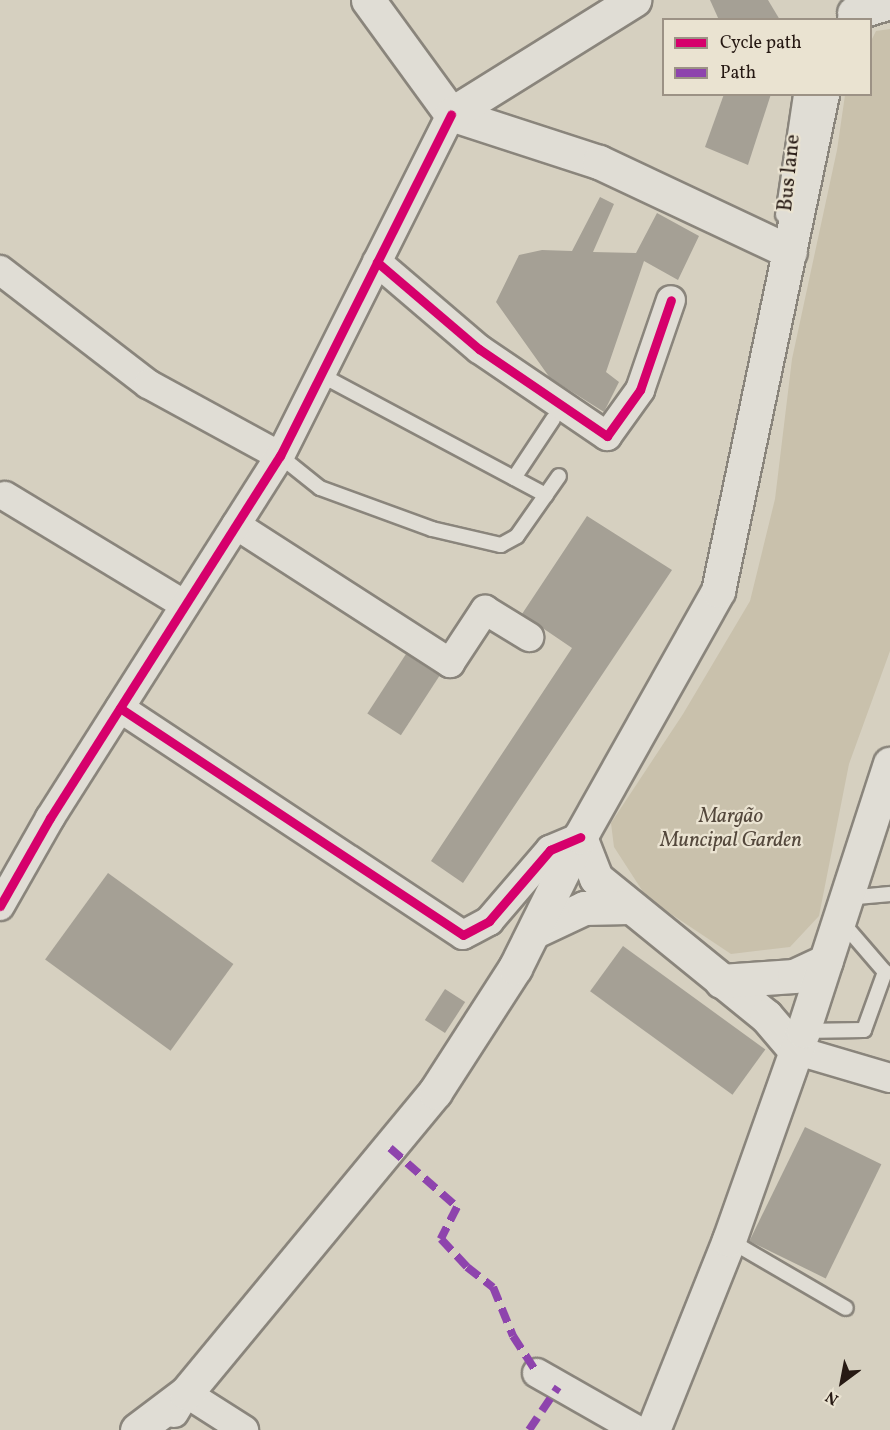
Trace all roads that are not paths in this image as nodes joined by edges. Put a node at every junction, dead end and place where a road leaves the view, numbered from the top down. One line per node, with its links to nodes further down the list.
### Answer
1 (368, 0): 7 (main road)
2 (628, 2): 7 (main road)
3 (890, 2): 4 (main road)
4 (852, 13)
5 (801, 96): 8 (lane, Bus lane)
6 (822, 96): 8 (main road)
7 (451, 114): 8 (main road); 9 (street)
8 (790, 252): 24 (main road)
9 (377, 262): 11 (street); 12 (street)
10 (0, 270): 14 (street)
11 (671, 300)
12 (321, 375): 14 (street); 16 (lane)
13 (553, 419): 16 (lane)
14 (280, 456): 17 (lane); 19 (street)
15 (559, 476): 17 (lane)
16 (514, 478): 17 (lane)
17 (546, 495)
18 (5, 496): 20 (street)
19 (236, 525): 20 (street); 21 (street)
20 (185, 605): 22 (street)
21 (529, 637)
22 (120, 708): 24 (street); 26 (street)
23 (890, 765): 28 (main road)
24 (580, 837): 27 (main road); 29 (main road)
25 (890, 894): 28 (lane)
26 (0, 906)
27 (629, 907): 29 (main road); 31 (main road)
28 (843, 909): 30 (main road); 32 (lane)
29 (535, 931): 37 (main road)
30 (826, 961): 31 (main road); 32 (main road)
31 (721, 981): 32 (main road)
32 (799, 1041): 33 (street); 34 (main road)
33 (889, 1075)
34 (729, 1240): 35 (lane); 42 (main road)
35 (846, 1308)
36 (537, 1373): 41 (street)
37 (186, 1393): 38 (main road); 39 (street); 40 (street)
38 (137, 1430)
39 (163, 1430)
40 (244, 1430)
41 (637, 1430)
42 (653, 1430)

